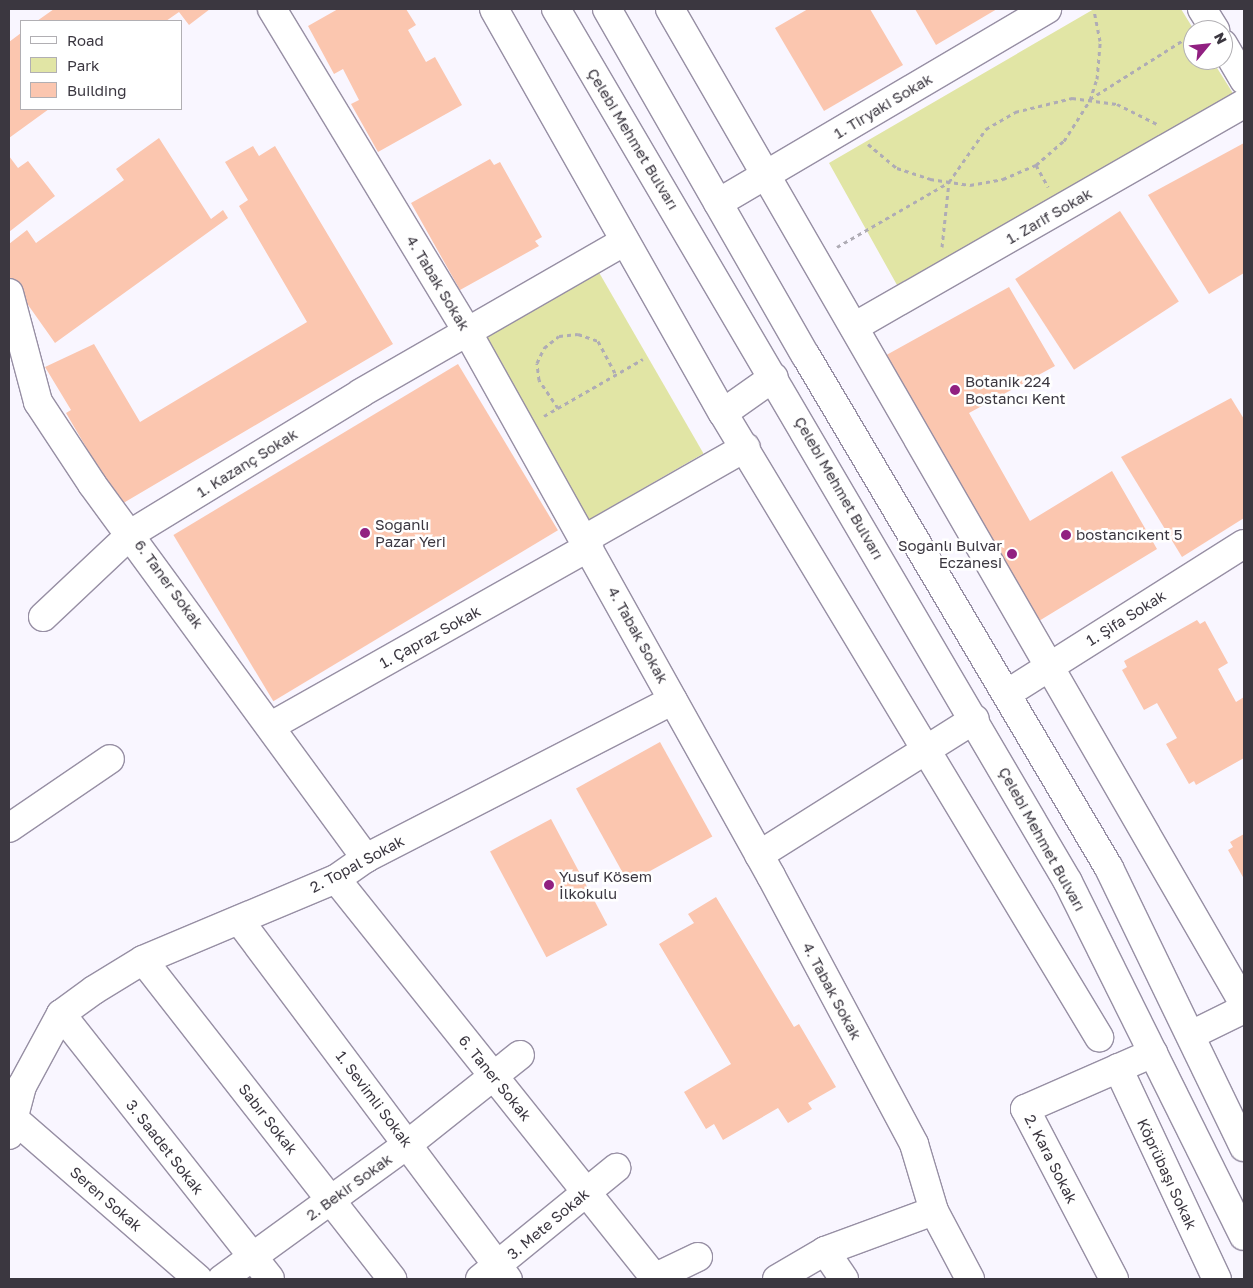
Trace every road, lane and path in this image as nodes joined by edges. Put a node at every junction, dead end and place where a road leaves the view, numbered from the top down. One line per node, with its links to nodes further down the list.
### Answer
1 (272, 9): 25 (street, 4. Tabak Sokak)
2 (494, 9): 20 (street)
3 (556, 9): 28 (street, Çelebi Mehmet Bulvarı)
4 (607, 9): 19 (street)
5 (670, 9): 17 (street)
6 (1047, 9): 15 (street, 1. Tiryaki Sokak)
7 (1094, 9): 13 (path)
8 (1202, 9): 9 (street)
9 (1208, 20)
10 (1183, 40): 13 (path)
11 (1233, 61): 12 (street)
12 (1244, 80)
13 (1090, 100): 16 (path); 18 (path); 18 (path)
14 (1244, 104): 16 (street, 1. Zarif Sokak)
15 (851, 125): 17 (street, 1. Tiryaki Sokak); 18 (path)
16 (1176, 143): 22 (street, 1. Zarif Sokak)
17 (766, 175): 19 (street, 1. Tiryaki Sokak); 21 (street)
18 (949, 182): 21 (path); 22 (path)
19 (718, 203): 38 (street)
20 (624, 242): 25 (street, 1. Kazanç Sokak); 30 (street)
21 (815, 260): 24 (street)
22 (946, 274): 24 (street, 1. Zarif Sokak)
23 (9, 293): 33 (street, 6. Taner Sokak)
24 (854, 328): 37 (street)
25 (468, 333): 33 (street, 1. Kazanç Sokak); 34 (street, 4. Tabak Sokak)
26 (643, 359): 27 (path)
27 (616, 375): 29 (path); 29 (path)
28 (774, 377): 30 (street); 40 (street, Çelebi Mehmet Bulvarı)
29 (558, 408): 31 (path)
30 (723, 413): 32 (street)
31 (534, 421)
32 (746, 447): 34 (street, 1. Çapraz Sokak); 42 (street)
33 (132, 533): 36 (street, 1. Kazanç Sokak); 41 (street, 6. Taner Sokak)
34 (587, 543): 39 (street, 4. Tabak Sokak); 41 (street, 1. Çapraz Sokak)
35 (1244, 544): 37 (street, 1. Şifa Sokak)
36 (43, 617)
37 (1051, 666): 38 (street, 1. Şifa Sokak); 50 (street)
38 (1008, 693): 53 (street)
39 (673, 700): 45 (street, 4. Tabak Sokak); 46 (street, 2. Topal Sokak)
40 (975, 719): 42 (street); 55 (street, Çelebi Mehmet Bulvarı)
41 (271, 726): 46 (street, 6. Taner Sokak)
42 (926, 748): 45 (street); 54 (street)
43 (110, 759): 44 (street)
44 (9, 828)
45 (759, 855): 66 (street, 4. Tabak Sokak)
46 (366, 858): 47 (street, 2. Topal Sokak)
47 (336, 879): 48 (street, 2. Topal Sokak); 58 (street, 6. Taner Sokak)
48 (239, 920): 49 (street, 2. Topal Sokak); 61 (street, 1. Sevimli Sokak)
49 (143, 960): 52 (street, 2. Topal Sokak); 65 (street, Sabır Sokak)
50 (1244, 1004)
51 (1244, 1009): 53 (street)
52 (62, 1014): 59 (street, 2. Topal Sokak); 69 (street, 3. Saadet Sokak)
53 (1193, 1034): 62 (street)
54 (1099, 1037)
55 (1153, 1053): 57 (street, 2. Kara Sokak); 67 (street, Çelebi Mehmet Bulvarı)
56 (520, 1055): 58 (street, 2. Bekir Sokak)
57 (1118, 1068): 80 (street, 2. Kara Sokak); 81 (street, Köprübaşı Sokak)
58 (494, 1077): 61 (street, 2. Bekir Sokak); 64 (street, 6. Taner Sokak)
59 (15, 1078): 60 (street, 2. Topal Sokak)
60 (11, 1126): 73 (street, Seren Sokak)
61 (408, 1144): 65 (street, 2. Bekir Sokak); 71 (street, 1. Sevimli Sokak)
62 (1244, 1147)
63 (616, 1168): 64 (street, 3. Mete Sokak)
64 (587, 1192): 71 (street, 3. Mete Sokak); 72 (street, 6. Taner Sokak)
65 (331, 1200): 69 (street, 2. Bekir Sokak); 76 (street, Sabır Sokak)
66 (934, 1212): 68 (street); 79 (street, 4. Tabak Sokak)
67 (1244, 1236)
68 (825, 1251): 77 (street); 78 (street)
69 (251, 1256): 74 (street, 2. Bekir Sokak); 75 (street, 3. Saadet Sokak)
70 (698, 1257): 72 (street, 6. Taner Sokak)
71 (495, 1275)
72 (654, 1278)
73 (198, 1279)
74 (222, 1279)
75 (270, 1279)
76 (392, 1279)
77 (777, 1279)
78 (844, 1279)
79 (970, 1279)
80 (1114, 1279)
81 (1217, 1279)

